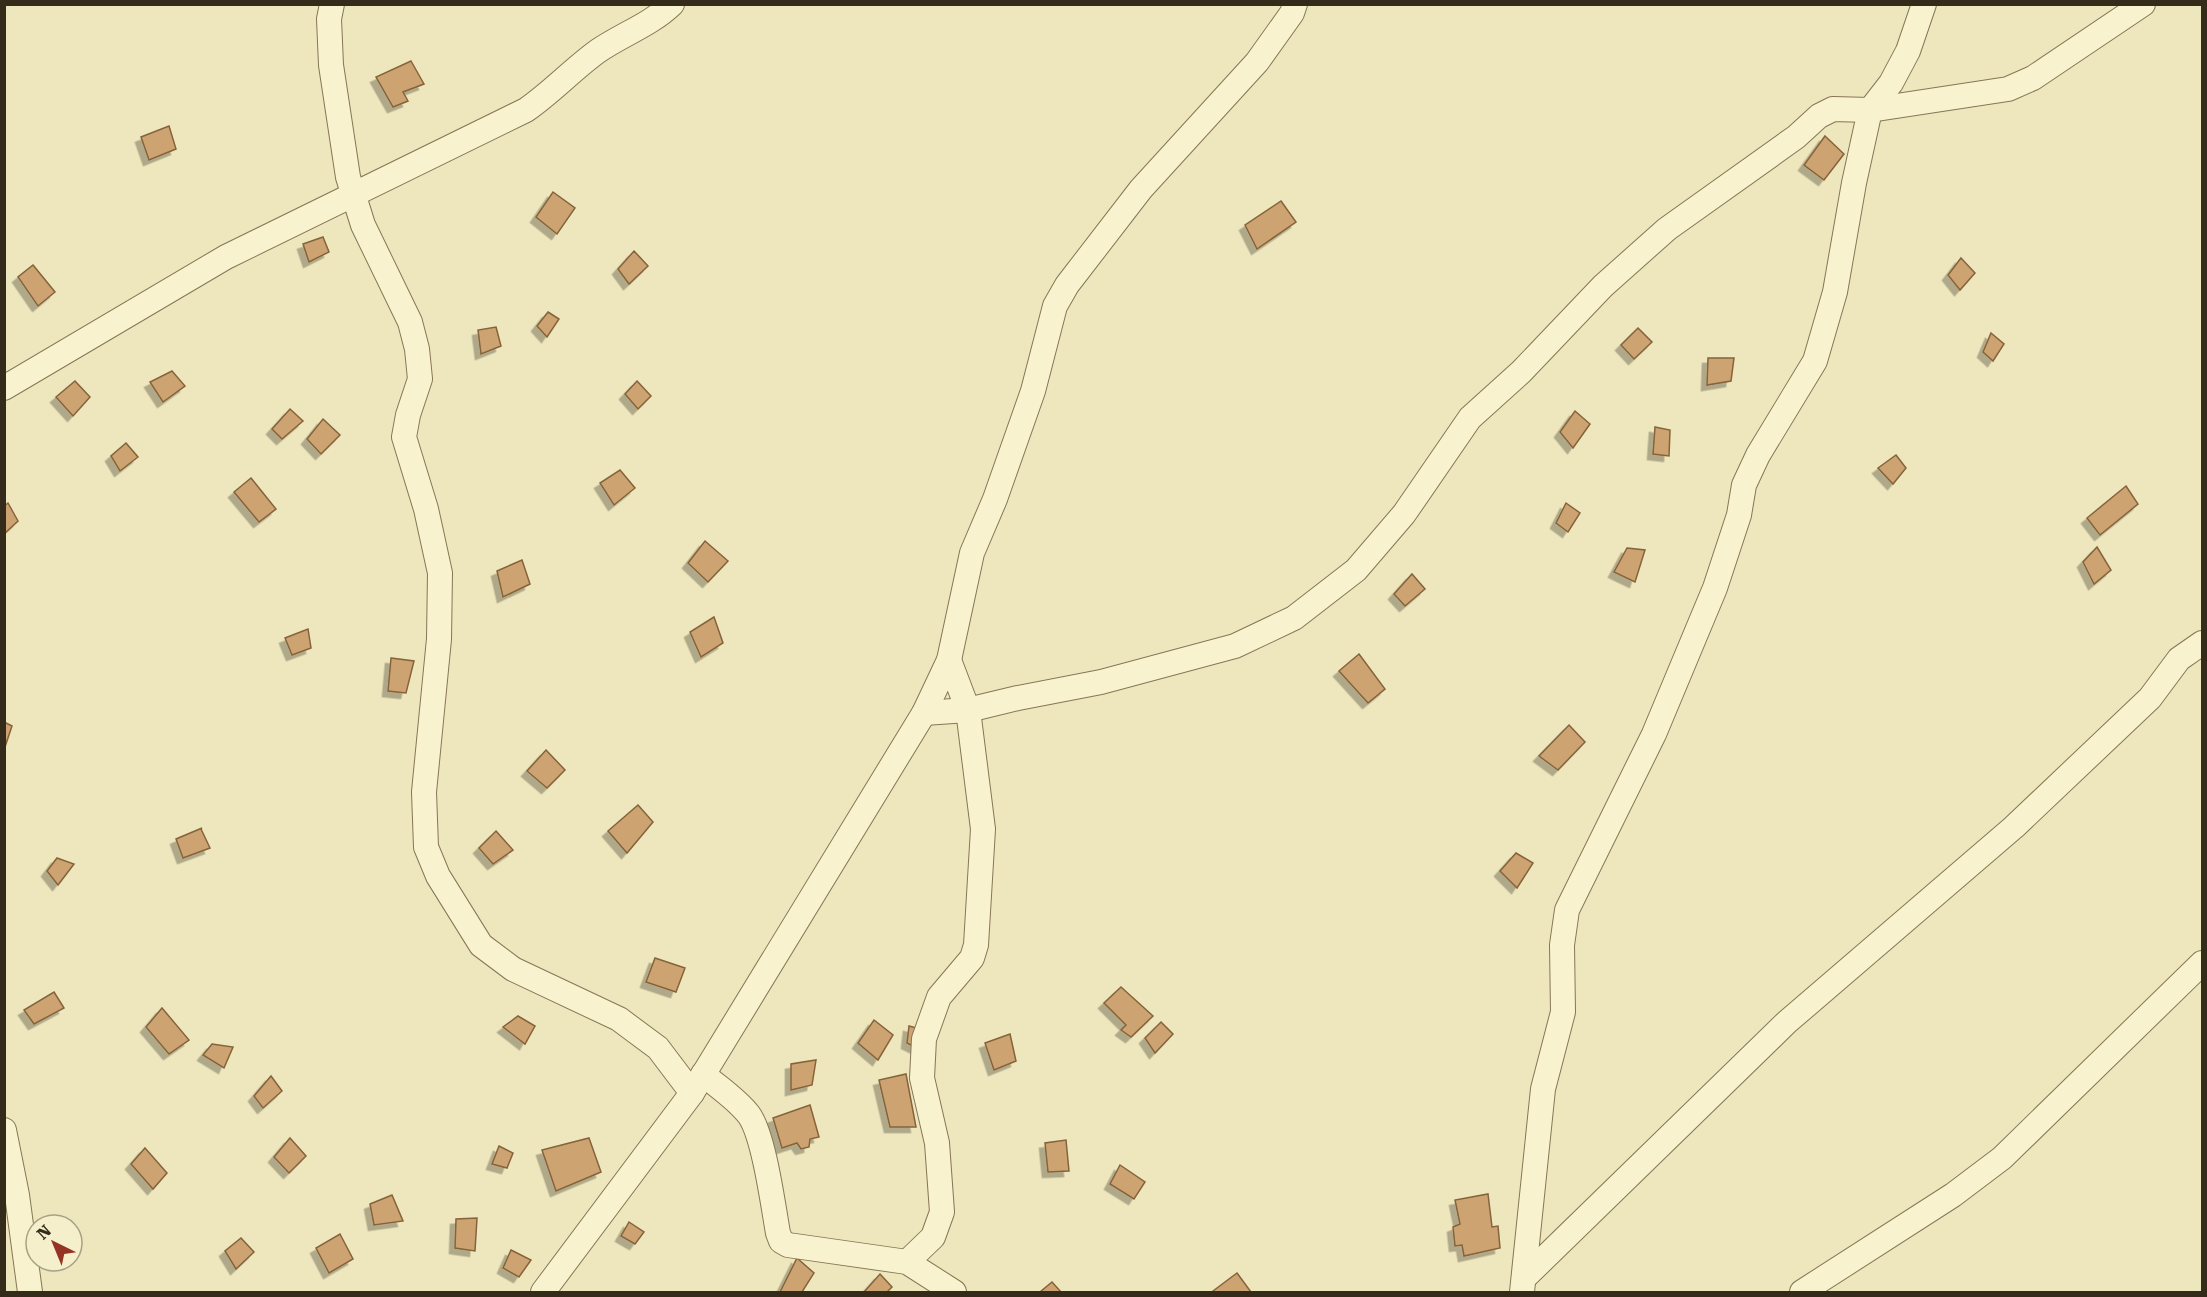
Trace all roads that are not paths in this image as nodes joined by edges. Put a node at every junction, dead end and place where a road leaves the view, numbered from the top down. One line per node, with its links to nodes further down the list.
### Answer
1 (332, 4): 7 (street)
2 (672, 4): 7 (street)
3 (1295, 4): 10 (street)
4 (1924, 4): 6 (street)
5 (2143, 4): 6 (street)
6 (1870, 110): 11 (street); 17 (street)
7 (353, 194): 8 (street); 14 (street)
8 (4, 388)
9 (2202, 643): 17 (street)
10 (949, 660): 11 (street); 12 (street)
11 (968, 710): 12 (street); 16 (street)
12 (924, 713): 14 (street)
13 (2202, 963): 18 (street)
14 (697, 1084): 16 (street); 20 (street)
15 (4, 1130): 19 (street)
16 (907, 1262): 21 (street)
17 (1523, 1285)
18 (1815, 1288)
19 (30, 1293)
20 (543, 1293)
21 (954, 1293)

